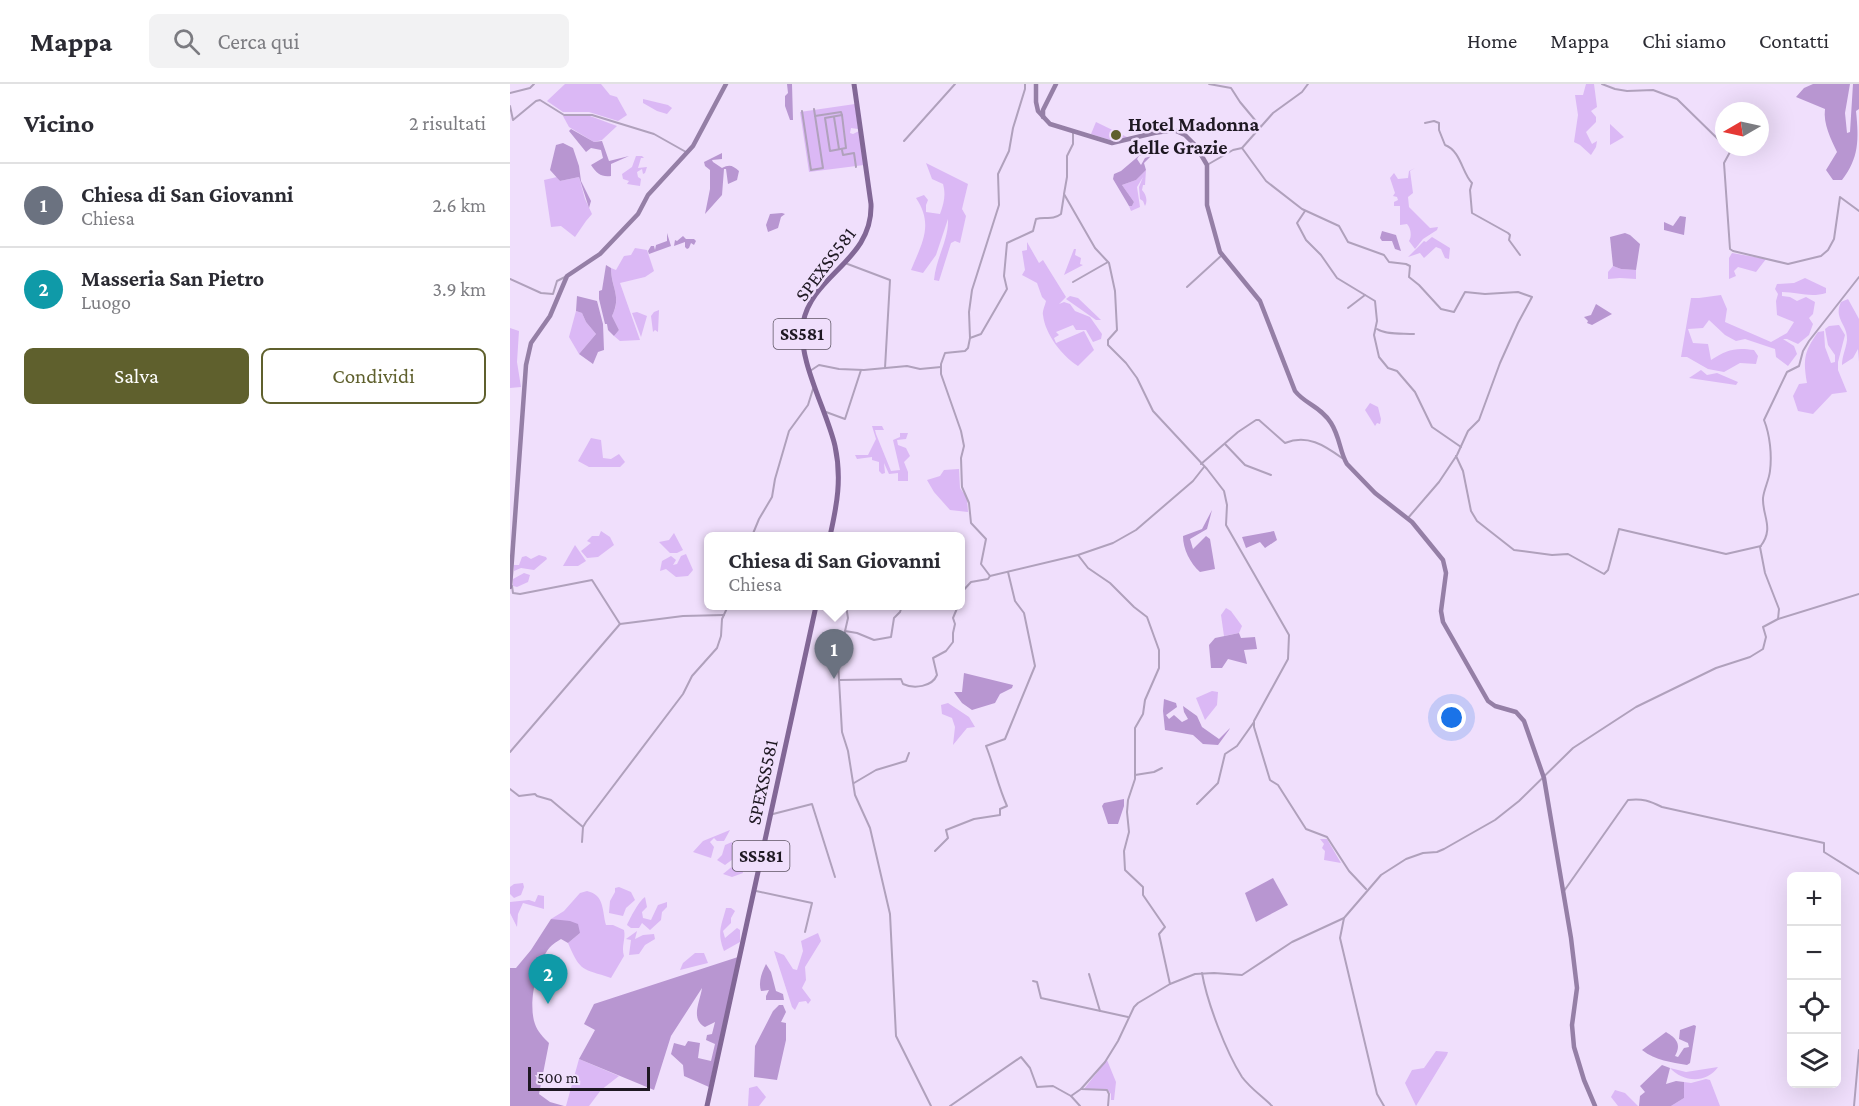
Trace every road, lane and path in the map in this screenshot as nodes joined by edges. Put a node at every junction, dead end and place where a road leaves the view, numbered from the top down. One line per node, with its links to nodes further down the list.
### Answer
1 (534, 84): 11 (street)
2 (726, 84): 29 (street)
3 (854, 84): 39 (main road, SPEXSS581 / SS581)
4 (955, 84): 26 (street)
5 (1025, 84): 51 (street)
6 (1036, 84): 14 (street)
7 (1056, 84): 14 (street)
8 (1209, 84): 20 (street)
9 (1308, 84): 20 (street)
10 (1602, 84): 25 (street)
11 (510, 93)
12 (510, 106): 29 (street)
13 (814, 109): 16 (street)
14 (1041, 110): 21 (street)
15 (802, 111): 16 (street)
16 (815, 116): 17 (street)
17 (842, 116): 18 (street); 22 (street)
18 (834, 117): 23 (street); 24 (street)
19 (1425, 123): 37 (street)
20 (1260, 126): 27 (street)
21 (1073, 130): 31 (street); 33 (street)
22 (844, 132): 23 (street); 28 (street)
23 (836, 133): 24 (street); 28 (street)
24 (828, 134): 28 (street)
25 (1715, 136)
26 (904, 141)
27 (1242, 148): 31 (street); 34 (street)
28 (840, 149): 32 (street)
29 (687, 153): 40 (street)
30 (1728, 156): 35 (street)
31 (1207, 165): 36 (street)
32 (856, 166)
33 (1064, 194): 38 (street); 51 (street)
34 (1305, 211): 46 (street); 59 (street)
35 (1859, 211)
36 (1222, 255): 44 (street); 61 (street)
37 (1520, 255)
38 (1108, 262): 43 (street); 62 (street)
39 (845, 263): 53 (street); 54 (main road, SPEXSS581 / SS581)
40 (567, 276): 45 (street); 47 (street)
41 (1859, 277): 67 (street)
42 (510, 279): 45 (street)
43 (1073, 282)
44 (1187, 286)
45 (553, 294): 47 (street)
46 (1365, 296): 48 (street); 49 (street)
47 (557, 300): 71 (street)
48 (1348, 308)
49 (1375, 329): 50 (street); 59 (street)
50 (1414, 334)
51 (970, 338): 52 (street)
52 (941, 367): 53 (street); 70 (street)
53 (885, 368): 55 (street)
54 (810, 370): 55 (street); 56 (main road, SPEXSS581 / SS581)
55 (861, 370): 57 (street)
56 (814, 383): 57 (main road, SPEXSS581 / SS581); 65 (street)
57 (824, 412): 66 (main road, SPEXSS581 / SS581)
58 (1225, 444): 61 (street); 62 (street); 63 (street)
59 (1461, 447): 60 (street)
60 (1456, 456): 64 (street); 67 (street)
61 (1344, 459): 64 (street)
62 (1202, 466): 68 (street); 85 (street)
63 (1271, 475)
64 (1408, 518): 90 (street)
65 (754, 532)
66 (831, 532)
67 (1761, 546): 81 (street)
68 (1078, 555): 69 (street); 89 (street)
69 (1008, 572): 70 (street); 97 (street)
70 (990, 576): 73 (street)
71 (511, 580): 72 (street); 82 (street)
72 (510, 587)
73 (965, 589)
74 (1859, 594): 81 (street)
75 (726, 610): 80 (street)
76 (815, 610): 94 (main road, SPEXSS581 / SS581)
77 (847, 610): 83 (street)
78 (901, 610): 83 (street)
79 (956, 610): 84 (street)
80 (724, 615): 82 (street); 95 (street)
81 (1778, 619): 90 (street)
82 (620, 624): 86 (street)
83 (845, 631): 84 (street)
84 (839, 680): 91 (street)
85 (1254, 722): 93 (street); 101 (street)
86 (510, 752)
87 (909, 753): 91 (street)
88 (1162, 768): 89 (street)
89 (1135, 775): 108 (street)
90 (1544, 778): 101 (street); 102 (street)
91 (853, 783): 115 (street)
92 (510, 789): 95 (street)
93 (1197, 804)
94 (770, 815): 99 (street); 100 (main road, SPEXSS581 / SS581)
95 (583, 827): 96 (street)
96 (582, 842)
97 (935, 852)
98 (1859, 874): 102 (street)
99 (835, 877)
100 (754, 890): 104 (street); 114 (main road, SPEXSS581 / SS581)
101 (1366, 890): 103 (street)
102 (1563, 891): 121 (street)
103 (1344, 918): 105 (street); 120 (street)
104 (805, 932)
105 (1202, 973): 108 (street); 119 (street)
106 (1089, 975): 109 (street)
107 (1033, 981): 109 (street)
108 (1170, 984): 110 (street)
109 (1100, 1011): 110 (street)
110 (1128, 1017): 112 (street)
111 (1859, 1050): 122 (street)
112 (1081, 1089): 113 (street); 118 (street)
113 (1071, 1096): 116 (street); 117 (street)
114 (707, 1106)
115 (930, 1106)
116 (950, 1106)
117 (1080, 1106)
118 (1108, 1106)
119 (1272, 1106)
120 (1384, 1106)
121 (1595, 1106)
122 (1854, 1106)

